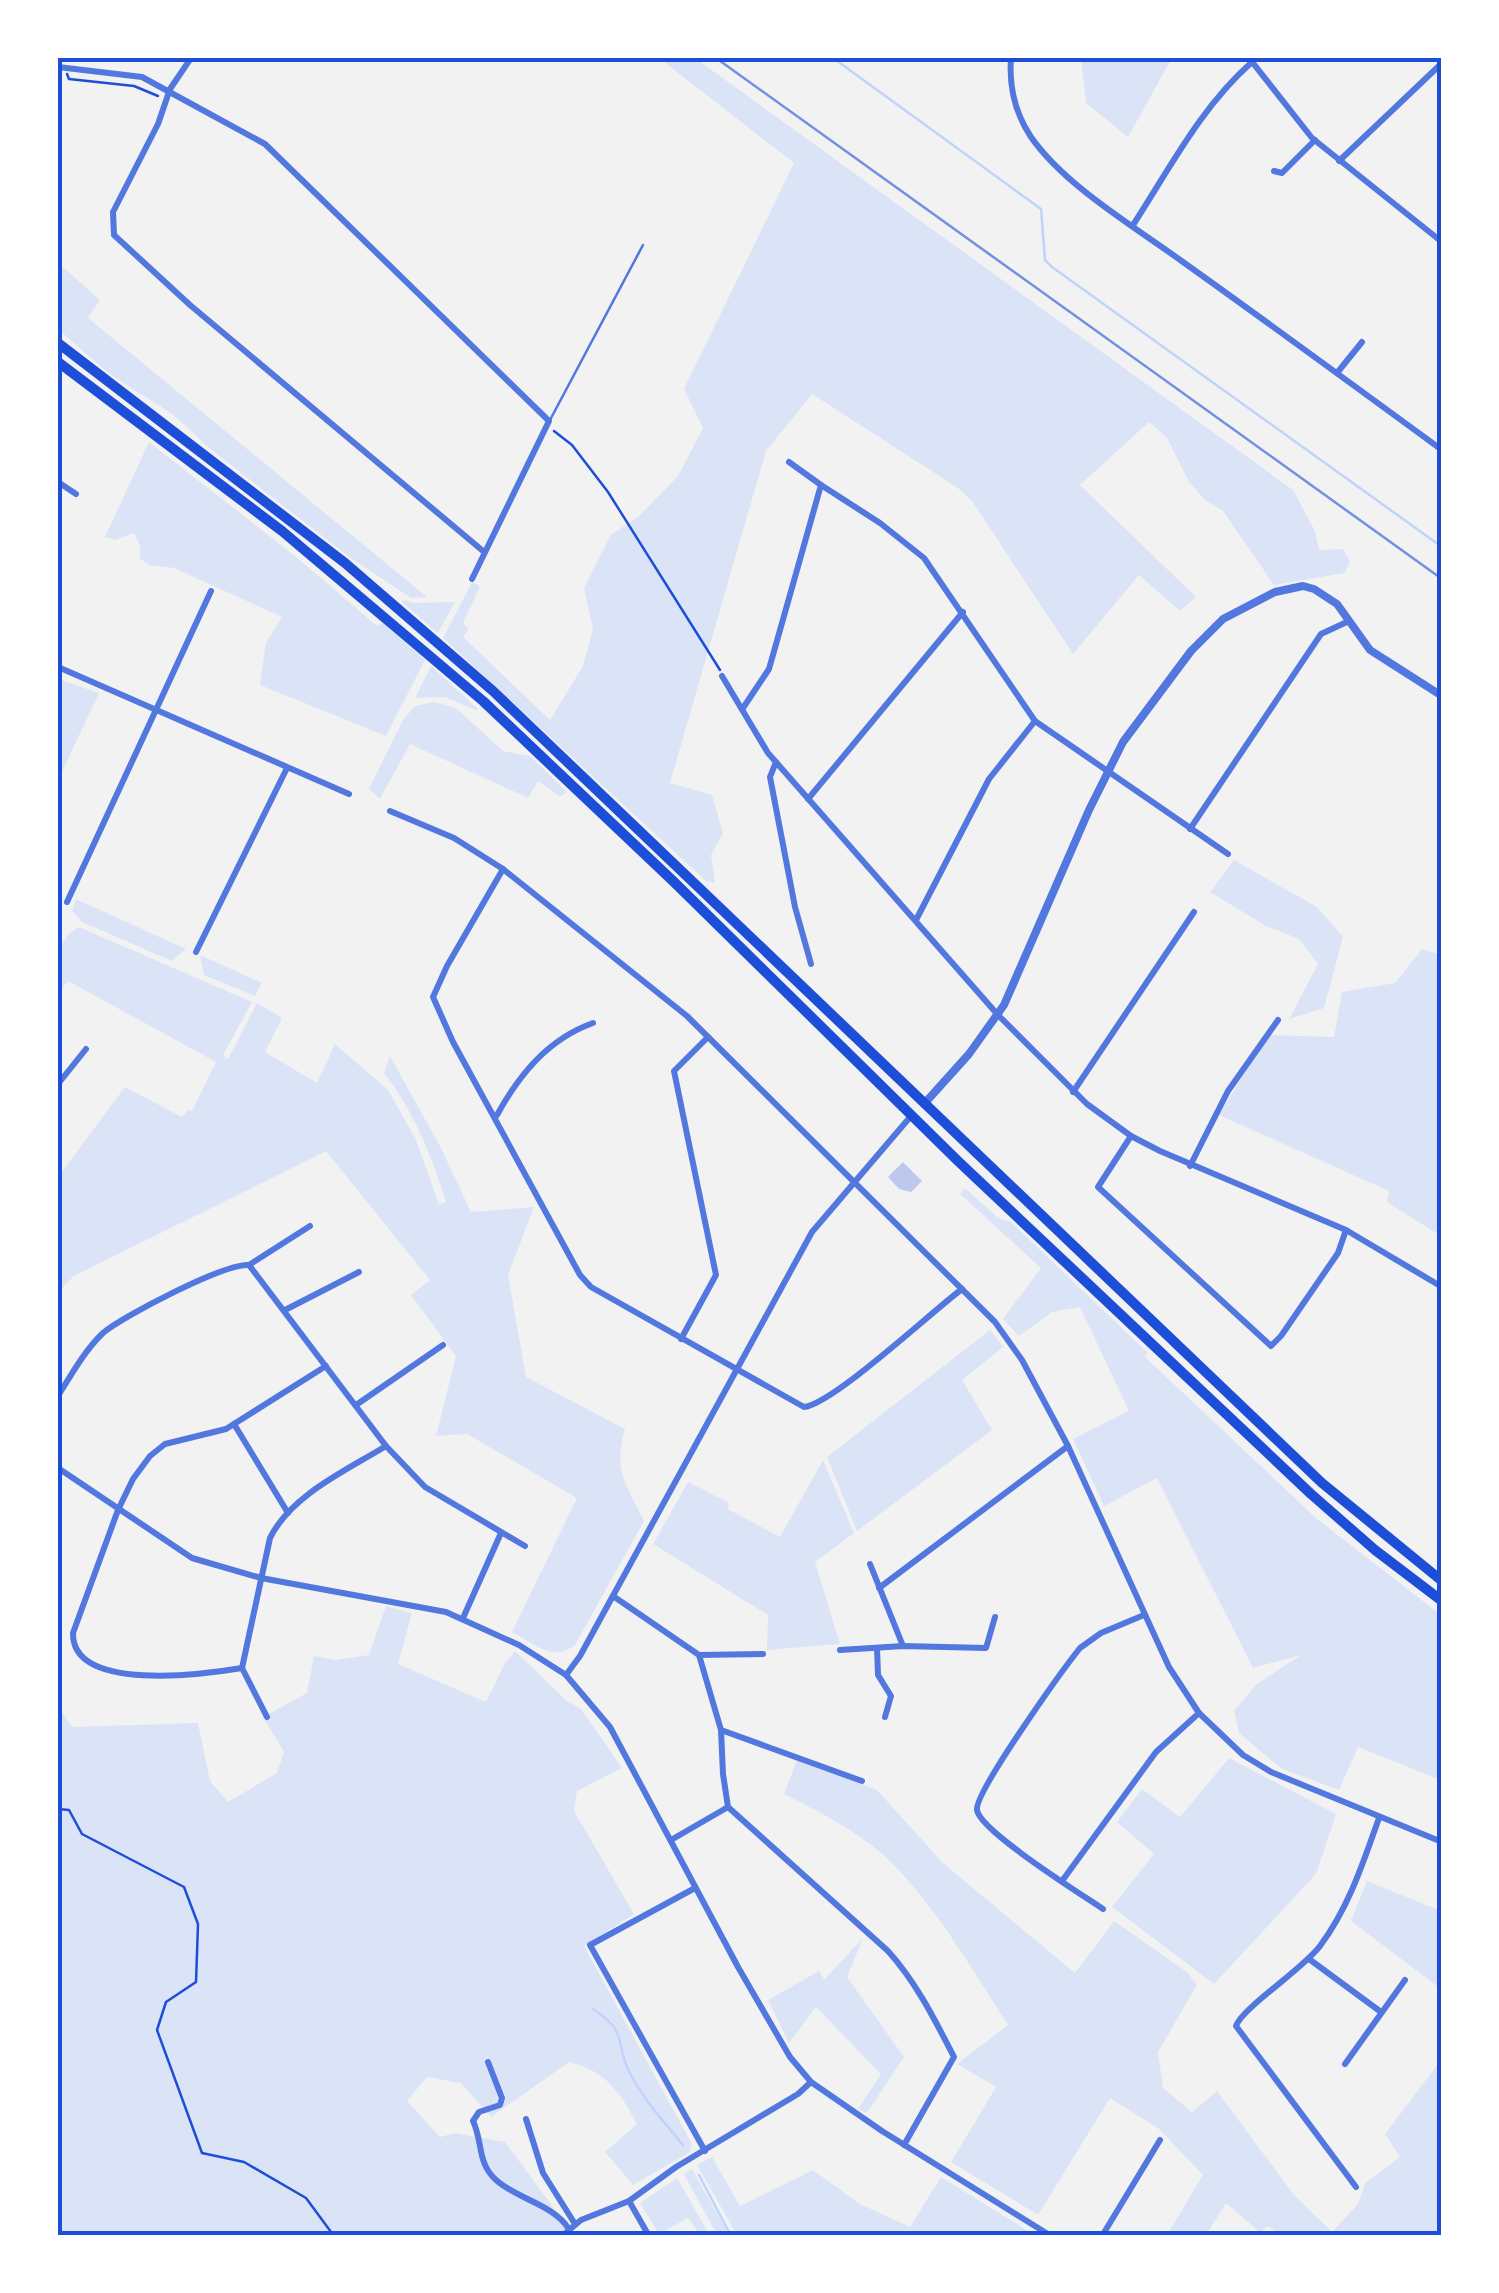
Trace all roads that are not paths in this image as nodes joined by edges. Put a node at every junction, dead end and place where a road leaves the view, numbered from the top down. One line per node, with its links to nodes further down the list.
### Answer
1 (191, 58): 6 (street)
2 (1010, 58): 10 (street)
3 (1251, 60): 7 (street); 10 (street)
4 (1442, 63): 8 (street)
5 (58, 68): 6 (street)
6 (170, 89): 17 (street); 23 (street)
7 (1315, 140): 8 (street); 9 (street)
8 (1340, 161): 11 (street)
9 (1274, 170)
10 (1132, 226): 16 (street)
11 (1442, 242)
12 (643, 244): 17 (lane)
13 (1362, 342): 16 (street)
14 (58, 344): 55 (highway)
15 (58, 362): 56 (highway)
16 (1337, 374): 18 (street)
17 (551, 426): 23 (street)
18 (1442, 450)
19 (789, 462): 21 (street)
20 (58, 482): 22 (street)
21 (821, 484): 26 (street); 31 (street)
22 (76, 494)
23 (483, 551): 24 (street)
24 (472, 579)
25 (211, 591): 32 (street)
26 (963, 612): 33 (street); 38 (street)
27 (1349, 621): 30 (street); 36 (street); 40 (street)
28 (58, 668): 32 (street)
29 (722, 676): 31 (street)
30 (1442, 696)
31 (744, 708): 34 (street)
32 (156, 711): 35 (street); 43 (street)
33 (1034, 722): 36 (street); 45 (street)
34 (776, 762): 38 (street); 47 (street)
35 (288, 768): 37 (street); 46 (street)
36 (1106, 774): 40 (street); 48 (street)
37 (350, 794)
38 (808, 800): 45 (street)
39 (390, 810): 42 (street)
40 (1190, 829): 41 (street)
41 (1228, 854)
42 (503, 870): 51 (street); 57 (street)
43 (67, 902)
44 (1194, 912): 54 (street)
45 (916, 920): 48 (street)
46 (196, 952)
47 (810, 964)
48 (998, 1016): 54 (street); 55 (street)
49 (1278, 1020): 59 (street)
50 (593, 1023): 57 (street)
51 (708, 1037): 60 (street); 68 (street)
52 (86, 1048): 53 (street)
53 (58, 1084)
54 (1073, 1092): 58 (street)
55 (924, 1104): 56 (highway); 84 (highway)
56 (913, 1114): 60 (street); 87 (highway)
57 (496, 1116): 68 (street)
58 (1131, 1136): 59 (street); 62 (street)
59 (1190, 1166): 62 (street)
60 (853, 1182): 66 (street); 71 (street)
61 (310, 1226): 63 (street)
62 (1346, 1230): 65 (street)
63 (249, 1265): 67 (street); 72 (street)
64 (359, 1272): 67 (street)
65 (1442, 1287)
66 (962, 1289): 71 (street); 76 (street)
67 (285, 1310): 70 (street)
68 (681, 1339): 71 (street)
69 (443, 1345): 73 (street)
70 (326, 1366): 73 (street); 74 (street)
71 (735, 1369): 86 (street)
72 (58, 1396)
73 (356, 1405): 75 (street)
74 (234, 1424): 78 (street); 79 (street)
75 (386, 1446): 79 (street); 80 (street)
76 (1068, 1446): 85 (street); 88 (street)
77 (58, 1468): 78 (street)
78 (118, 1510): 83 (street); 96 (street)
79 (288, 1513): 83 (street)
80 (501, 1532): 81 (street); 90 (street)
81 (525, 1546)
82 (870, 1564): 85 (street)
83 (262, 1578): 90 (street); 96 (street)
84 (1442, 1581)
85 (879, 1588): 91 (street)
86 (613, 1596): 95 (street); 97 (street)
87 (1442, 1601)
88 (1144, 1615): 98 (street); 107 (street)
89 (994, 1617): 91 (street)
90 (463, 1618): 97 (street)
91 (902, 1646): 92 (street)
92 (877, 1648): 93 (street); 100 (street)
93 (840, 1650)
94 (763, 1654): 95 (street)
95 (698, 1656): 101 (street)
96 (242, 1668): 99 (street)
97 (566, 1674): 105 (street)
98 (1198, 1713): 104 (street); 107 (street)
99 (267, 1717)
100 (885, 1717)
101 (722, 1730): 102 (street); 103 (street)
102 (862, 1781)
103 (728, 1808): 105 (street); 118 (street)
104 (1379, 1818): 106 (street); 110 (street)
105 (671, 1840): 108 (street)
106 (1442, 1842)
107 (1062, 1881): 109 (street)
108 (695, 1888): 115 (street); 119 (street)
109 (1103, 1909)
110 (1309, 1959): 112 (street); 120 (street)
111 (1405, 1980): 112 (street)
112 (1380, 2012): 114 (street)
113 (488, 2062): 122 (street)
114 (1344, 2064)
115 (811, 2082): 118 (street); 119 (street)
116 (526, 2120): 122 (street)
117 (1160, 2140): 126 (street)
118 (904, 2146): 125 (street)
119 (705, 2151): 121 (street)
120 (1356, 2187)
121 (629, 2201): 122 (street); 124 (street)
122 (572, 2226): 123 (street)
123 (562, 2236)
124 (649, 2236)
125 (1050, 2236)
126 (1102, 2236)

